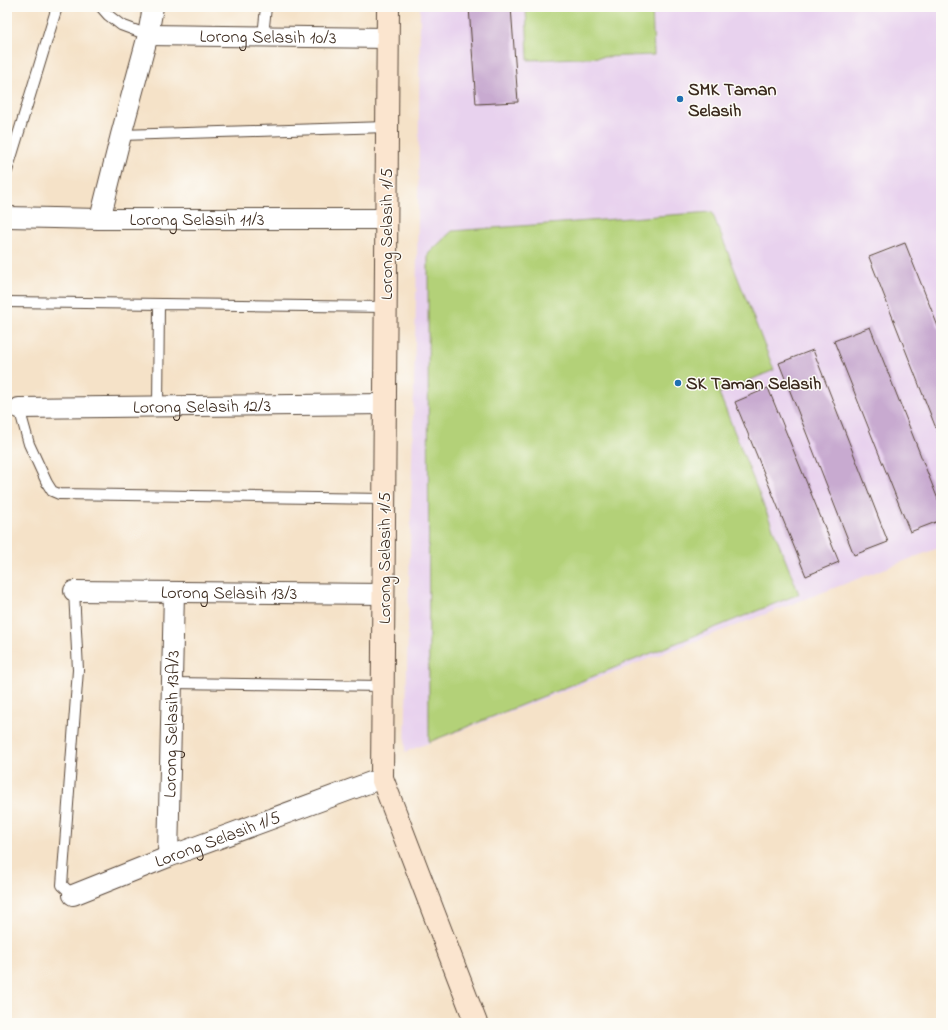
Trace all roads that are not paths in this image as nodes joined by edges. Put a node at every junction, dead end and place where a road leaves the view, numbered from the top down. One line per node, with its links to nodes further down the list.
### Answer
1 (57, 7): 11 (lane)
2 (101, 7): 6 (lane)
3 (153, 7): 6 (street)
4 (266, 7): 7 (lane)
5 (388, 7): 8 (street, Lorong Selasih 1/5)
6 (148, 35): 7 (street, Lorong Selasih 10/3); 10 (street)
7 (263, 36): 8 (street, Lorong Selasih 10/3)
8 (388, 38): 9 (street, Lorong Selasih 1/5)
9 (387, 127): 10 (lane); 13 (street, Lorong Selasih 1/5)
10 (121, 135): 14 (street)
11 (7, 171)
12 (7, 217): 14 (street, Lorong Selasih 11/3)
13 (386, 219): 14 (street, Lorong Selasih 11/3); 17 (street, Lorong Selasih 1/5)
14 (100, 220)
15 (7, 302): 16 (lane)
16 (159, 304): 17 (lane); 19 (lane)
17 (386, 307): 18 (street, Lorong Selasih 1/5)
18 (385, 404): 19 (street, Lorong Selasih 12/3); 21 (street, Lorong Selasih 1/5)
19 (158, 406): 20 (street, Lorong Selasih 12/3)
20 (19, 408): 21 (lane)
21 (384, 499): 24 (street, Lorong Selasih 1/5)
22 (74, 591): 23 (street, Lorong Selasih 13/3); 29 (lane)
23 (174, 592): 24 (street, Lorong Selasih 13/3); 25 (street, Lorong Selasih 13A/3)
24 (384, 594): 26 (street, Lorong Selasih 1/5)
25 (172, 684): 26 (lane); 28 (street, Lorong Selasih 13A/3)
26 (383, 686): 27 (street, Lorong Selasih 1/5)
27 (382, 778): 28 (street, Lorong Selasih 1/5); 30 (street)
28 (168, 857): 29 (street, Lorong Selasih 1/5)
29 (73, 895)
30 (476, 1023)

